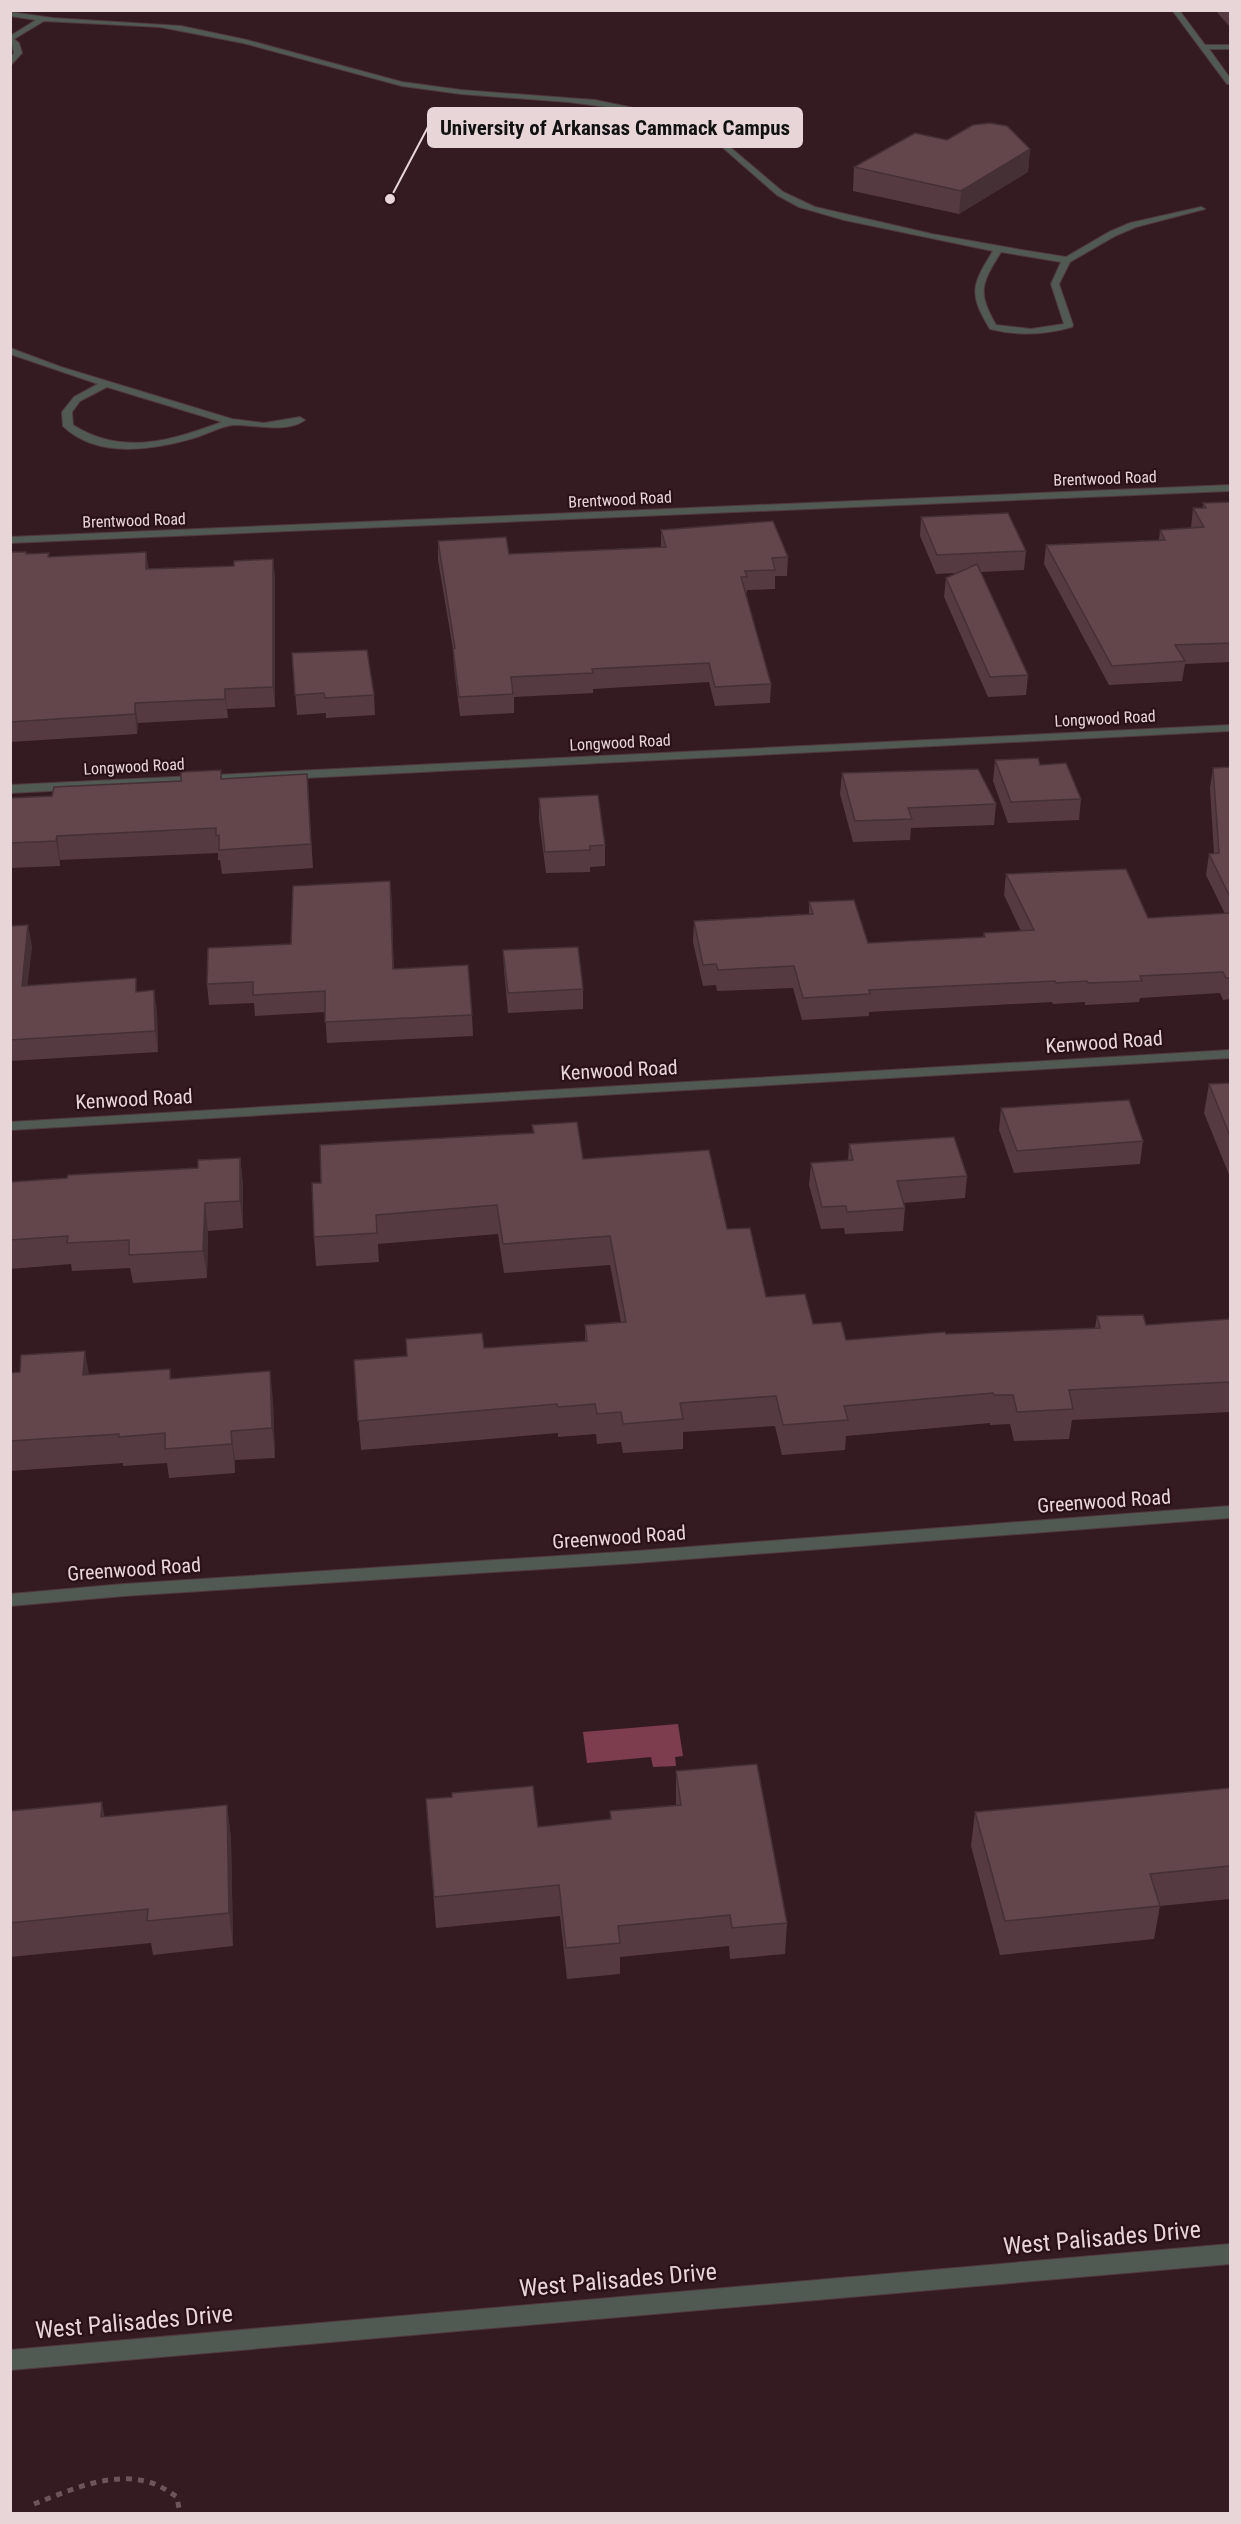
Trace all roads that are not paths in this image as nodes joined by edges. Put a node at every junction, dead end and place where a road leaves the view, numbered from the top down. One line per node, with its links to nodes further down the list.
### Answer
1 (1175, 10): 5 (street)
2 (10, 14): 3 (street)
3 (43, 19): 4 (street); 10 (street)
4 (10, 40): 7 (street)
5 (1205, 47): 6 (street); 8 (street)
6 (1230, 47)
7 (10, 64)
8 (1230, 82)
9 (1201, 209): 11 (street)
10 (998, 250): 11 (street); 11 (street)
11 (1067, 260)
12 (10, 351): 13 (street)
13 (106, 384): 15 (street); 15 (street)
14 (300, 420): 15 (street)
15 (231, 422)
16 (1230, 488): 17 (street, Brentwood Road)
17 (10, 540)
18 (1230, 728): 19 (street, Longwood Road)
19 (10, 789)
20 (1230, 1054): 21 (street, Kenwood Road)
21 (10, 1126)
22 (1230, 1512): 23 (street, Greenwood Road)
23 (10, 1600)
24 (1230, 2253): 25 (street, West Palisades Drive)
25 (10, 2360)

